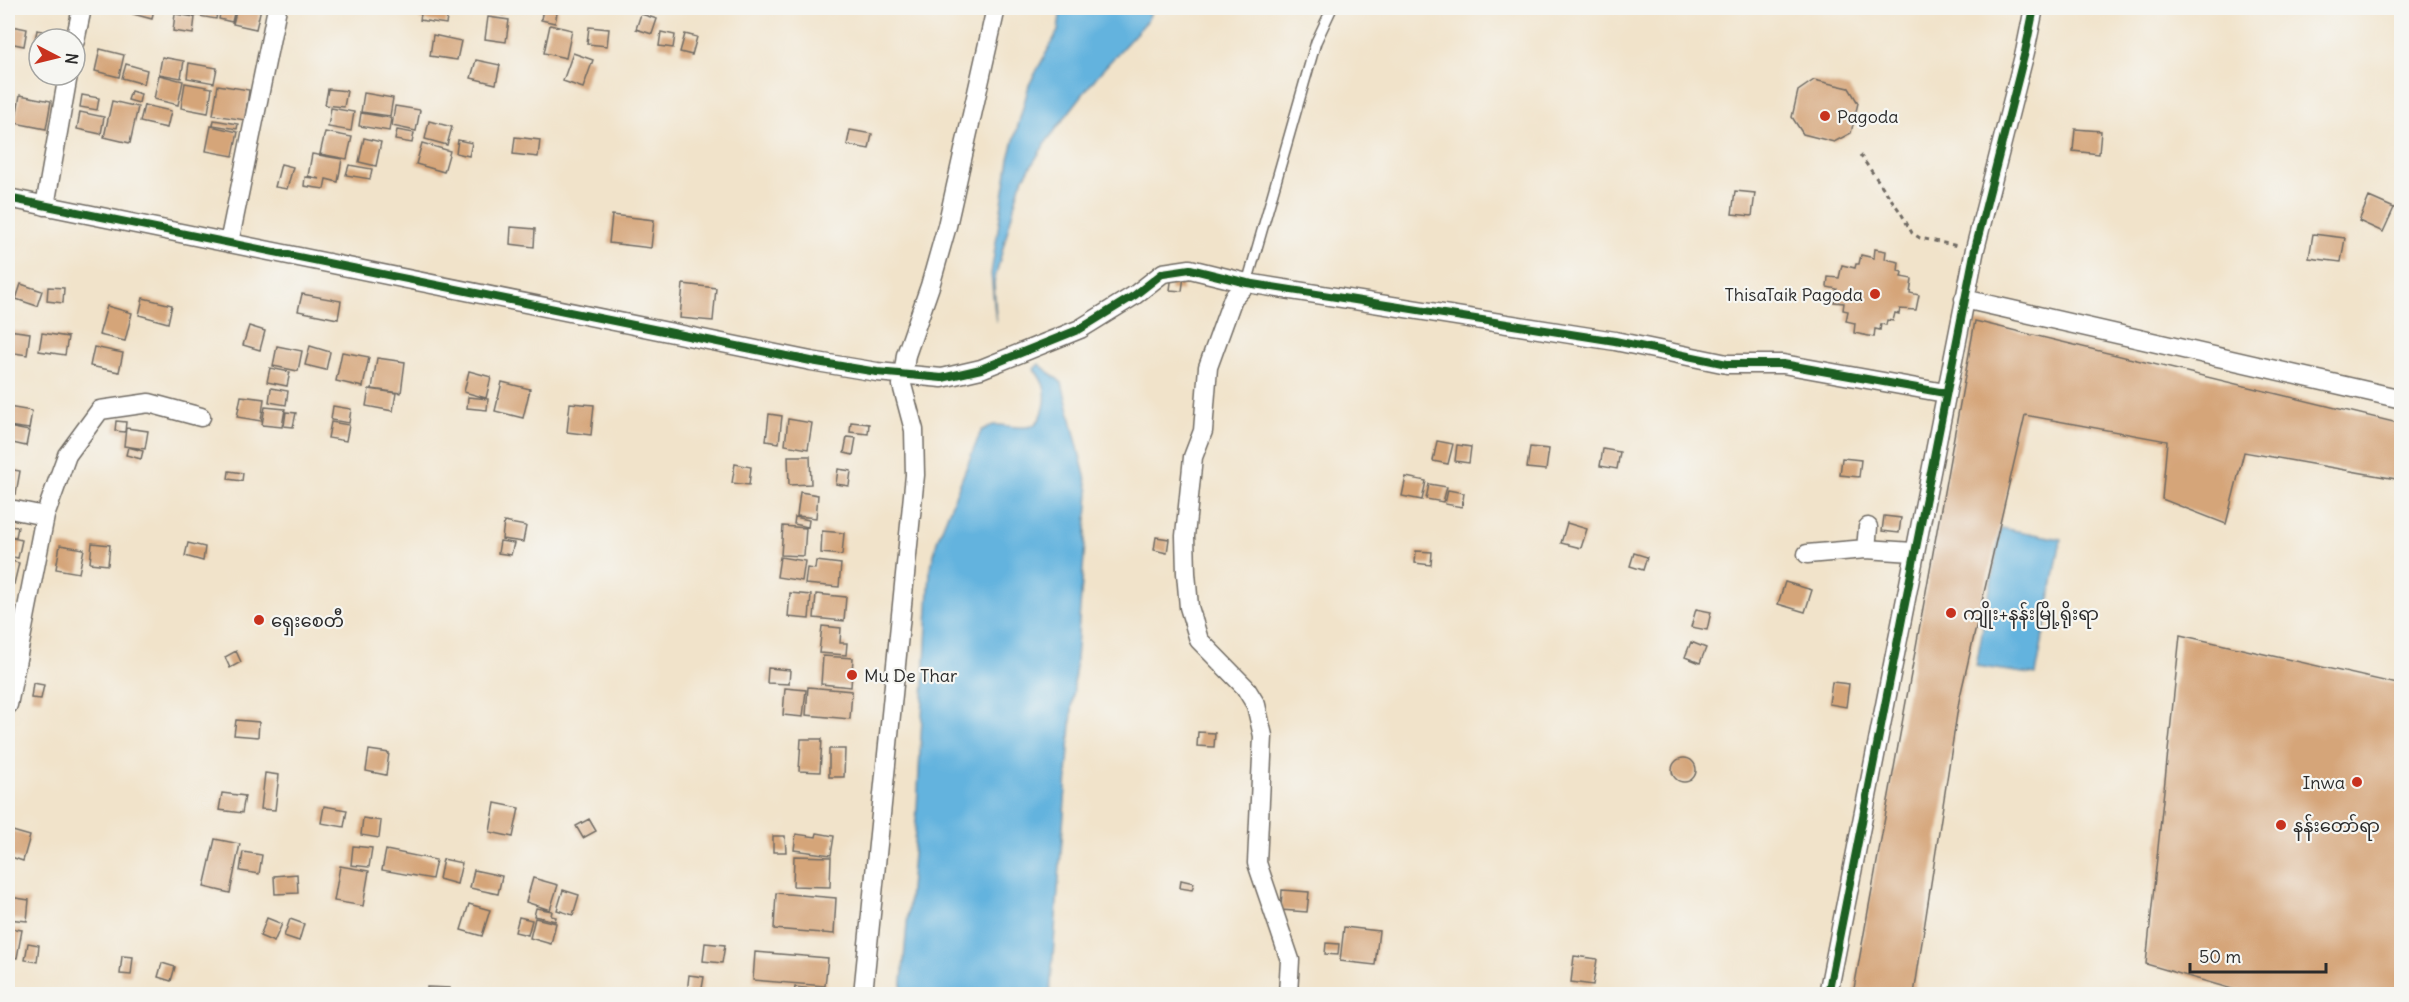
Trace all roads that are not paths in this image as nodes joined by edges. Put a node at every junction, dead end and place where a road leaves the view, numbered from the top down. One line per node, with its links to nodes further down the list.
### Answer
1 (82, 8): 6 (street)
2 (277, 8): 10 (street)
3 (996, 8): 13 (street)
4 (1332, 8): 11 (lane)
5 (2034, 8): 12 (street)
6 (78, 27)
7 (66, 87): 9 (street)
8 (8, 198): 9 (street)
9 (45, 206): 10 (street)
10 (229, 243): 13 (street)
11 (1247, 283): 13 (street); 14 (street); 25 (street)
12 (1965, 299): 14 (street); 15 (street)
13 (902, 375): 24 (street)
14 (1945, 393): 21 (street)
15 (2402, 399)
16 (201, 417): 18 (street)
17 (15, 510): 18 (street)
18 (45, 516): 23 (street)
19 (1868, 527): 20 (street)
20 (1866, 549): 21 (street); 22 (street)
21 (1913, 552): 26 (street)
22 (1807, 554)
23 (8, 705)
24 (863, 994)
25 (1288, 994)
26 (1828, 994)

